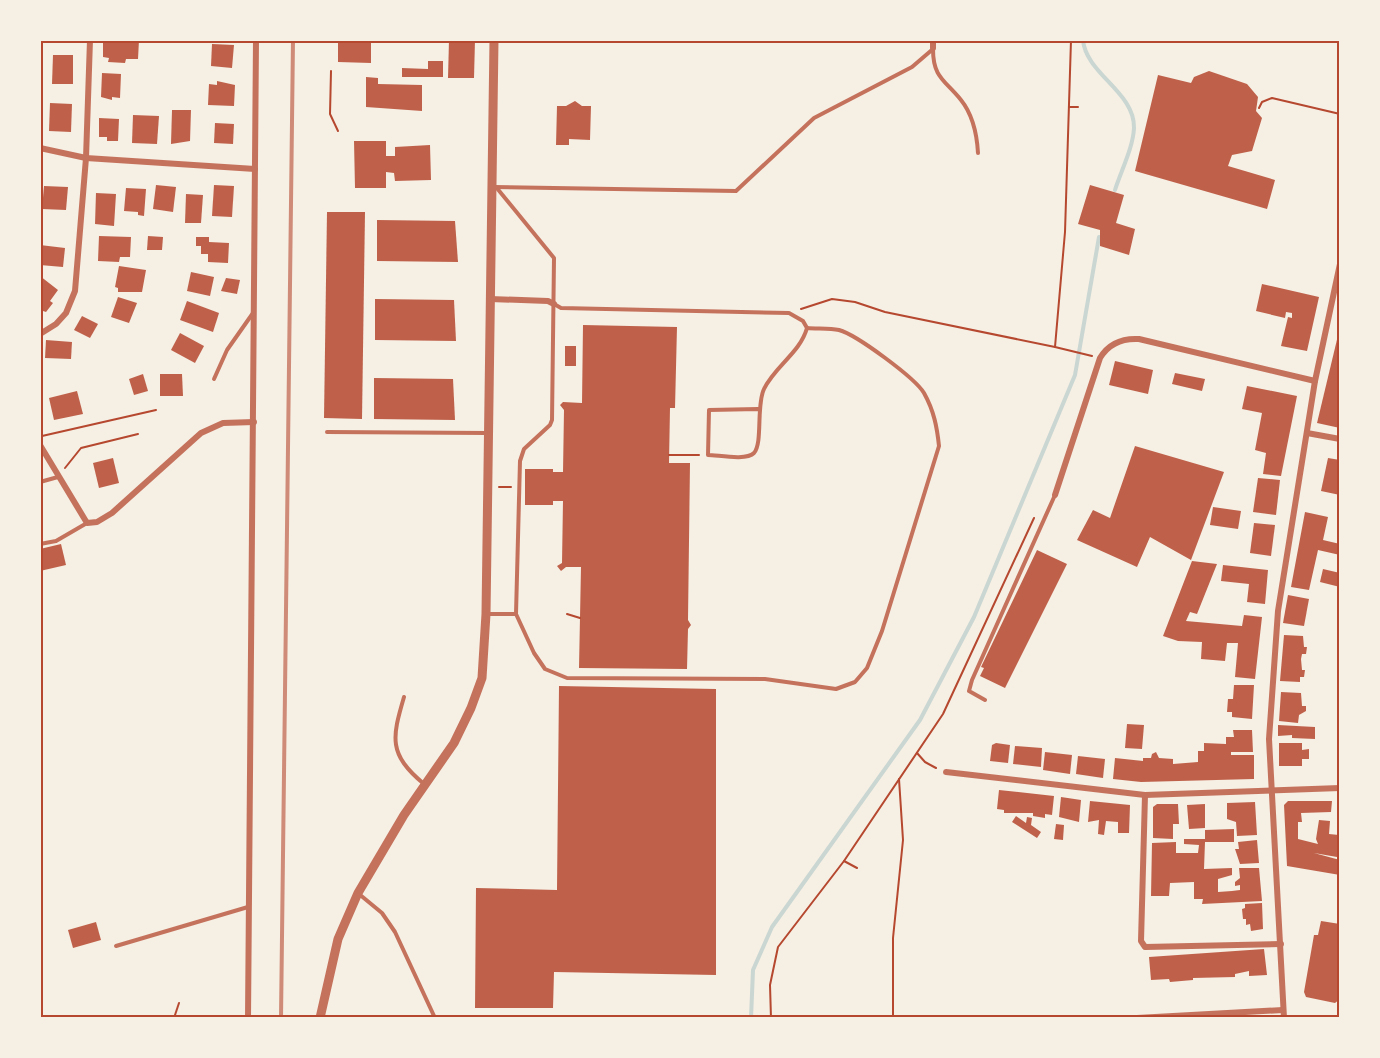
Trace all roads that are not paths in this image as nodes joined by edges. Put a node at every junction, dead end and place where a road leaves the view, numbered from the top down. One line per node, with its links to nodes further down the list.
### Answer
1 (90, 40): 8 (street)
2 (256, 40): 9 (street)
3 (494, 40): 10 (street)
4 (933, 40): 5 (street)
5 (933, 48): 7 (lane); 10 (lane)
6 (40, 148): 8 (street)
7 (978, 153)
8 (86, 158): 9 (street); 16 (street)
9 (255, 169): 14 (street)
10 (493, 187): 12 (street); 13 (lane)
11 (1340, 264): 18 (street)
12 (490, 299): 13 (street); 22 (street)
13 (554, 304): 15 (lane); 32 (lane)
14 (254, 312): 17 (lane); 20 (street)
15 (807, 328): 19 (lane); 32 (lane)
16 (40, 334)
17 (214, 380)
18 (1315, 381): 23 (street); 28 (street)
19 (758, 410): 19 (lane)
20 (254, 422): 29 (street); 41 (street)
21 (327, 432): 22 (lane)
22 (488, 433): 31 (street)
23 (1307, 433): 24 (street); 38 (street)
24 (1340, 439)
25 (40, 445): 26 (street)
26 (58, 477): 27 (lane); 29 (street)
27 (40, 482)
28 (1055, 495): 34 (lane)
29 (87, 523): 30 (lane)
30 (40, 544)
31 (486, 614): 32 (lane); 36 (street)
32 (516, 614)
33 (404, 697): 36 (lane)
34 (984, 700)
35 (946, 772): 39 (street)
36 (425, 785): 40 (street)
37 (1340, 788): 38 (street)
38 (1271, 789): 39 (street); 42 (street)
39 (1145, 795): 42 (street)
40 (358, 893): 46 (street); 47 (lane)
41 (248, 906): 43 (lane); 45 (street)
42 (1281, 944): 44 (street)
43 (116, 946)
44 (1284, 1014): 48 (street)
45 (248, 1017)
46 (320, 1017)
47 (435, 1017)
48 (1137, 1017)

